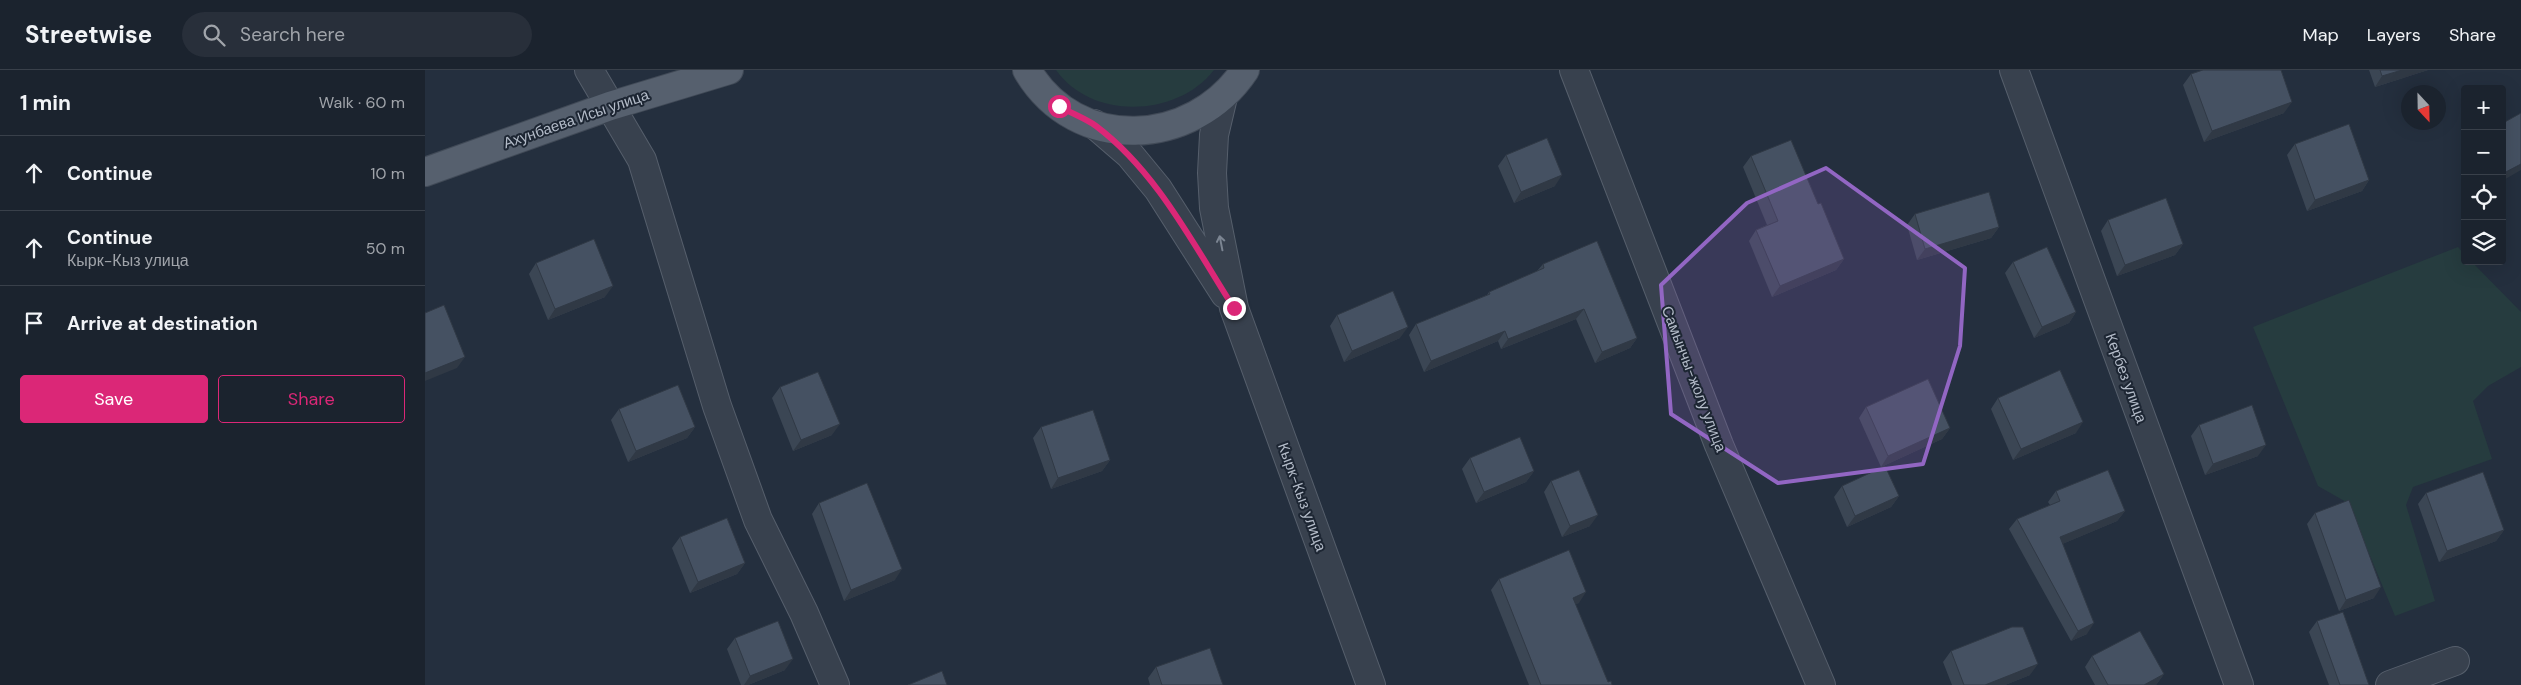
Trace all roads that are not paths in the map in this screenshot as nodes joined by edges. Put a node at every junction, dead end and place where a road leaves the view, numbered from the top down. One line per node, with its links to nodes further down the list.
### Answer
1 (589, 70): 8 (street)
2 (729, 70): 8 (main road, Ахунбаева Исы улица)
3 (1245, 70): 7 (main road)
4 (1574, 70): 15 (street, Самынчы-жолу улица)
5 (2014, 70): 16 (street, Кербез улица)
6 (1025, 72): 9 (main road)
7 (1223, 97): 9 (main road); 11 (street, Кырк-Кыз улица, one-way to 7)
8 (611, 106): 10 (main road, Ахунбаева Исы улица); 13 (street)
9 (1094, 124): 11 (street, Кырк-Кыз улица)
10 (425, 172)
11 (1234, 308): 14 (street, Кырк-Кыз улица)
12 (2455, 661): 17 (street)
13 (835, 685)
14 (1371, 685)
15 (1821, 685)
16 (2239, 685)
17 (2390, 685)

